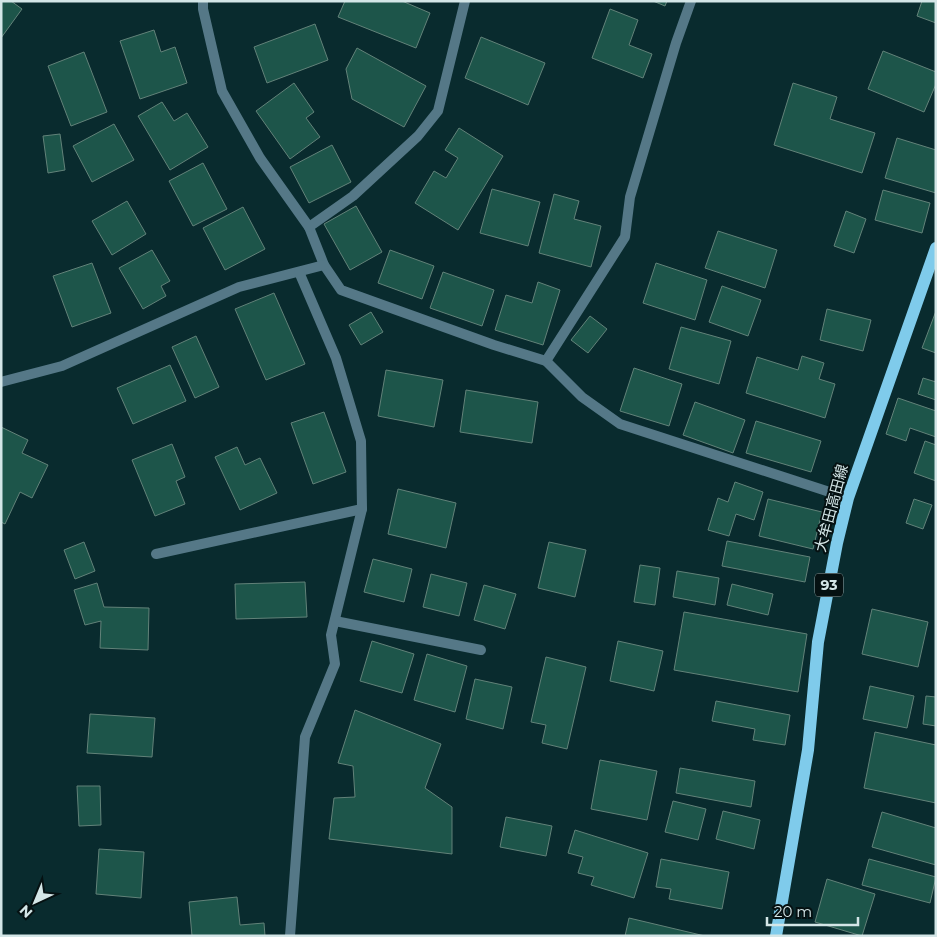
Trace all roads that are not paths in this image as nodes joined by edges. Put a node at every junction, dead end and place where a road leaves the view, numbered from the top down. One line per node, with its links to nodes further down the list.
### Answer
1 (203, 1): 4 (street)
2 (465, 1): 4 (street)
3 (691, 1): 8 (street)
4 (309, 227): 6 (street)
5 (936, 248): 10 (main road, 大牟田高田線 / 93)
6 (324, 265): 7 (street); 8 (street)
7 (299, 272): 9 (street); 11 (street)
8 (546, 361): 10 (street)
9 (1, 382)
10 (848, 498): 16 (main road, 大牟田高田線 / 93)
11 (362, 510): 12 (street); 13 (street)
12 (156, 554)
13 (334, 621): 14 (street); 15 (street)
14 (480, 650)
15 (290, 936)
16 (776, 936)

